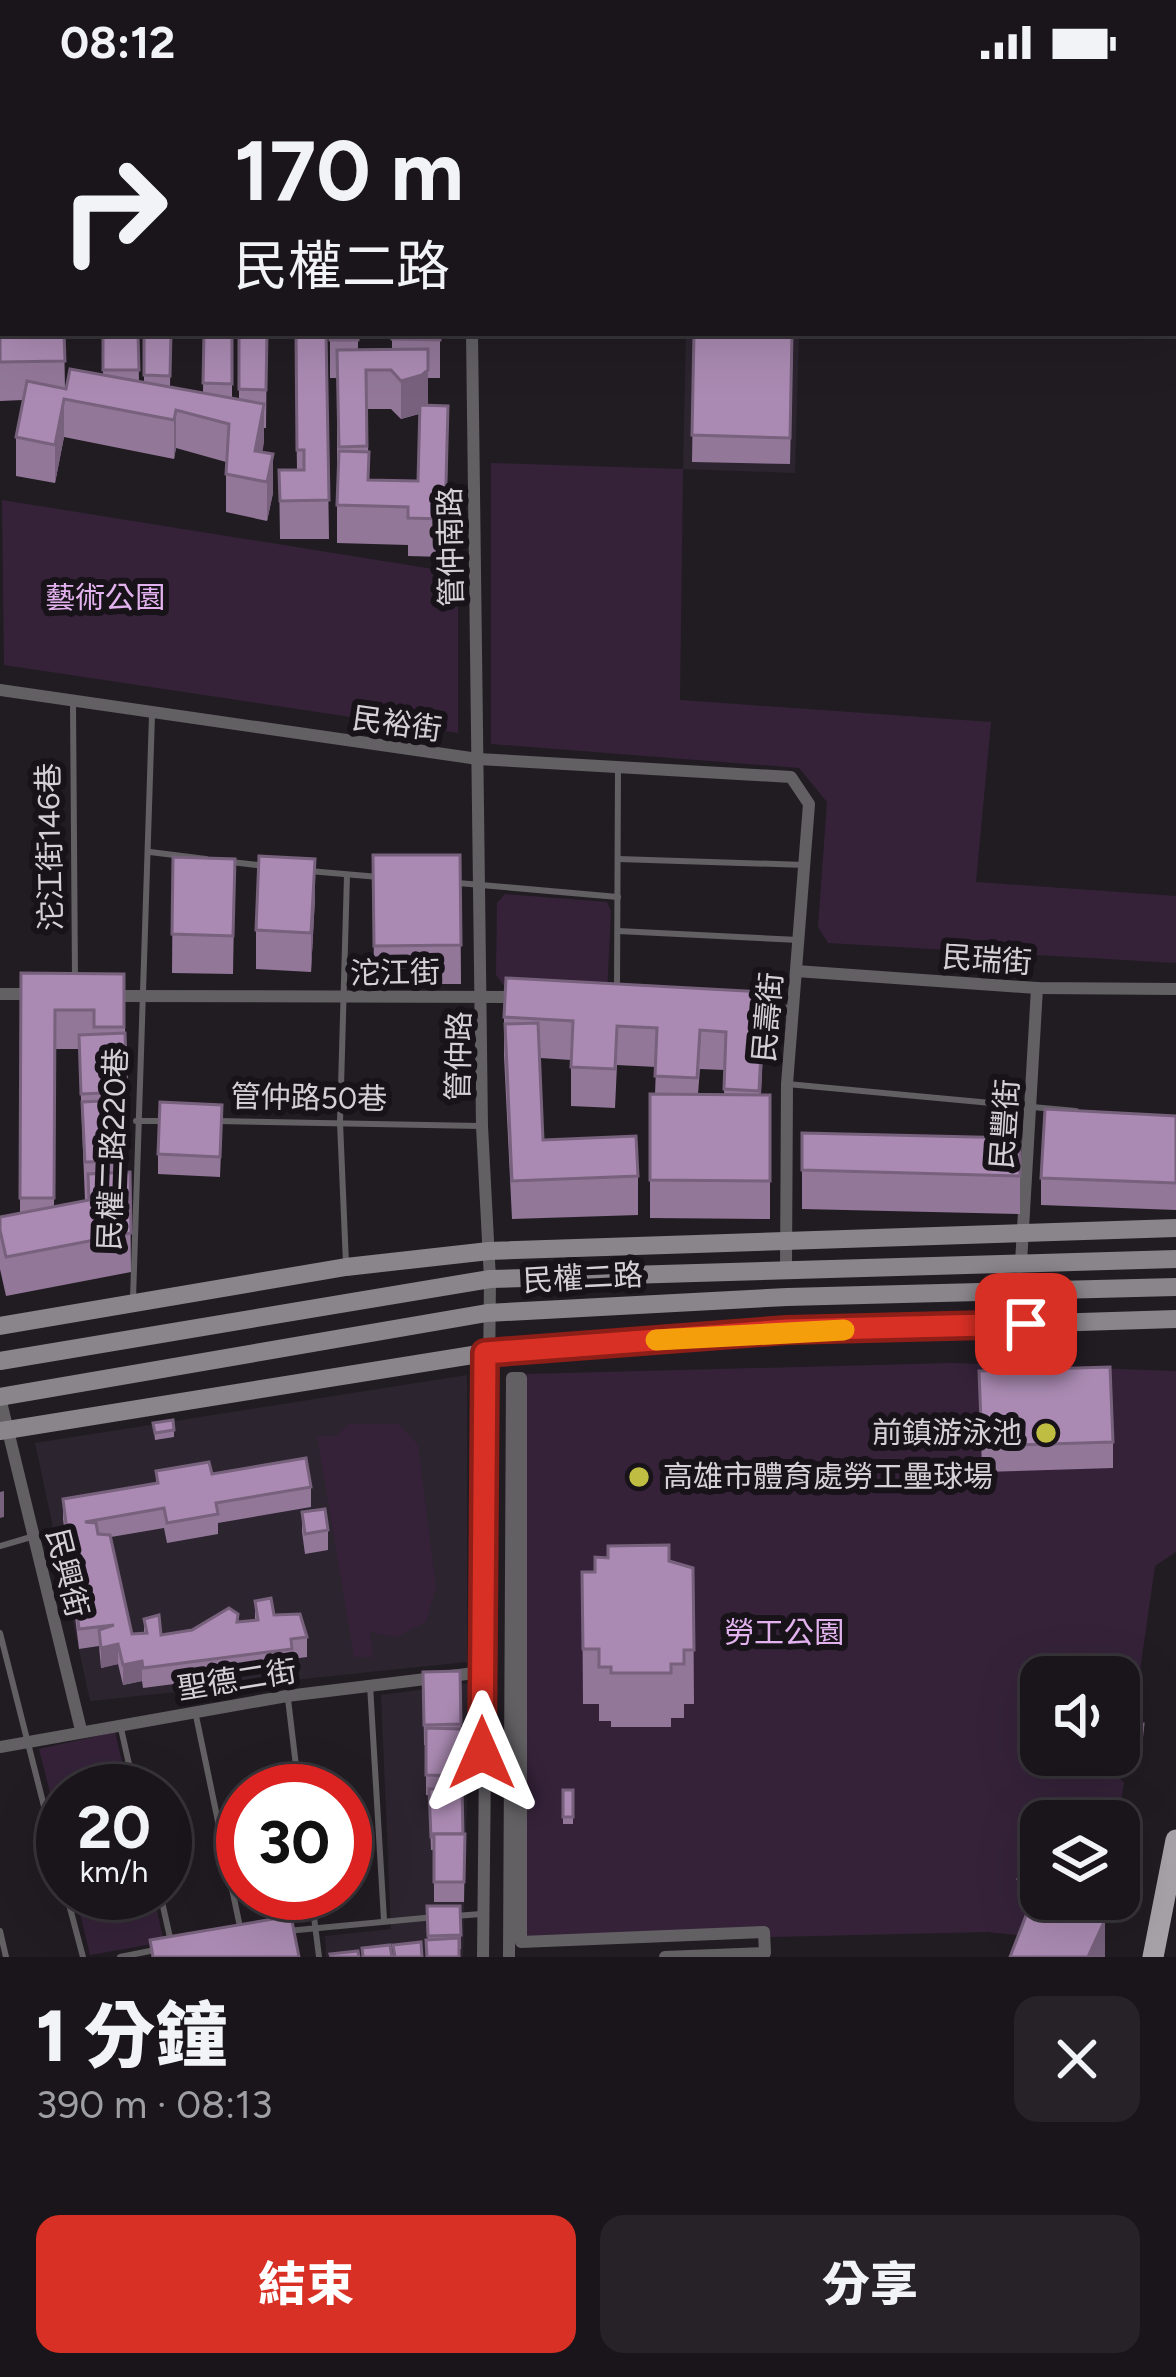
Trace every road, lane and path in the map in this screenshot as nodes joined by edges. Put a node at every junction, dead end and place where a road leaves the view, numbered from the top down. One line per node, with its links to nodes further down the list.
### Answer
1 (472, 336): 5 (street, 管仲南路)
2 (0, 690): 3 (street, 民裕街)
3 (73, 700): 4 (street, 民裕街); 25 (lane, 沱江街146巷)
4 (152, 715): 5 (street, 民裕街); 8 (lane, 民權二路220巷)
5 (478, 759): 6 (street, 民裕街); 16 (street, 管仲路)
6 (618, 767): 7 (street, 民裕街); 9 (lane)
7 (791, 777): 10 (street, 民壽街)
8 (150, 852): 11 (lane); 28 (lane, 民權二路220巷)
9 (618, 859): 10 (lane); 17 (lane)
10 (805, 865): 19 (street, 民壽街)
11 (281, 868)
12 (303, 870): 13 (lane)
13 (347, 875): 14 (lane); 29 (lane)
14 (392, 878)
15 (436, 881): 16 (lane)
16 (481, 884): 17 (lane); 27 (street, 管仲路)
17 (618, 897): 18 (lane)
18 (618, 931): 19 (lane); 31 (lane)
19 (799, 940): 20 (street, 民壽街)
20 (796, 970): 21 (street, 民瑞街); 33 (street, 民壽街)
21 (1037, 988): 22 (street, 民瑞街); 35 (street, 民豐街)
22 (1176, 989)
23 (0, 994): 24 (street)
24 (57, 994)
25 (76, 994)
26 (98, 995): 28 (street, 沱江街)
27 (483, 995): 29 (street, 沱江街); 30 (street, 沱江街); 41 (street, 管仲路)
28 (142, 998): 29 (street, 沱江街); 37 (lane, 民權二路220巷)
29 (346, 998): 40 (lane)
30 (528, 998)
31 (617, 1002)
32 (726, 1008): 33 (street)
33 (791, 1011): 34 (street, 民壽街)
34 (787, 1084): 35 (lane); 42 (street, 民壽街)
35 (1030, 1104): 36 (lane); 45 (street, 民豐街)
36 (1093, 1114)
37 (136, 1121): 38 (lane); 54 (lane, 民權二路220巷)
38 (181, 1121)
39 (204, 1121): 40 (lane, 管仲路50巷)
40 (340, 1122): 41 (lane, 管仲路50巷); 50 (lane)
41 (482, 1126): 47 (street, 管仲路)
42 (786, 1162): 43 (lane); 46 (street, 民壽街)
43 (810, 1162)
44 (1176, 1228): 45 (main road, 民權二路)
45 (1023, 1233): 46 (main road, 民權二路); 49 (street, 民豐街)
46 (786, 1244): 47 (main road, 民權二路); 51 (street, 民壽街)
47 (489, 1250): 50 (main road, 民權二路); 52 (street, 管仲路)
48 (1176, 1259): 49 (main road, 民權二路)
49 (1021, 1263): 51 (main road, 民權二路)
50 (346, 1267): 54 (main road, 民權二路)
51 (785, 1267): 52 (main road, 民權二路)
52 (490, 1279): 55 (street, 管仲路); 59 (main road, 民權二路)
53 (1176, 1287): 55 (main road, 民權二路)
54 (133, 1301): 57 (main road, 民權二路)
55 (487, 1313): 58 (street, 管仲路); 60 (main road, 民權二路)
56 (1176, 1319): 58 (main road)
57 (0, 1326)
58 (485, 1353): 61 (main road); 65 (street, 管仲路)
59 (0, 1361)
60 (0, 1397): 61 (street, 民興街)
61 (4, 1430): 62 (street, 民興街)
62 (34, 1536): 63 (lane); 70 (street, 民興街)
63 (0, 1546)
64 (0, 1633): 71 (lane)
65 (483, 1672): 66 (street, 聖德二街); 77 (street, 管仲路)
66 (370, 1685): 67 (street, 聖德二街); 81 (lane)
67 (287, 1696): 68 (street, 聖德二街); 74 (lane)
68 (195, 1711): 69 (street, 聖德二街); 85 (lane)
69 (119, 1723): 70 (street, 聖德二街); 73 (lane)
70 (80, 1730): 71 (street, 聖德二街)
71 (26, 1740): 72 (street, 聖德二街); 75 (lane)
72 (0, 1747)
73 (129, 1764)
74 (296, 1764)
75 (36, 1778)
76 (1176, 1840): 93 (main road)
77 (481, 1914): 81 (lane); 90 (street, 管仲路)
78 (73, 1920): 87 (lane)
79 (166, 1920): 88 (lane)
80 (315, 1920): 82 (lane)
81 (384, 1920): 82 (lane)
82 (316, 1927): 84 (lane); 89 (lane)
83 (0, 1931): 86 (lane)
84 (279, 1932)
85 (242, 1936)
86 (6, 1957)
87 (83, 1957)
88 (121, 1957)
89 (319, 1957)
90 (483, 1957)
91 (509, 1957): 92 (street)
92 (665, 1957)
93 (1153, 1957)

